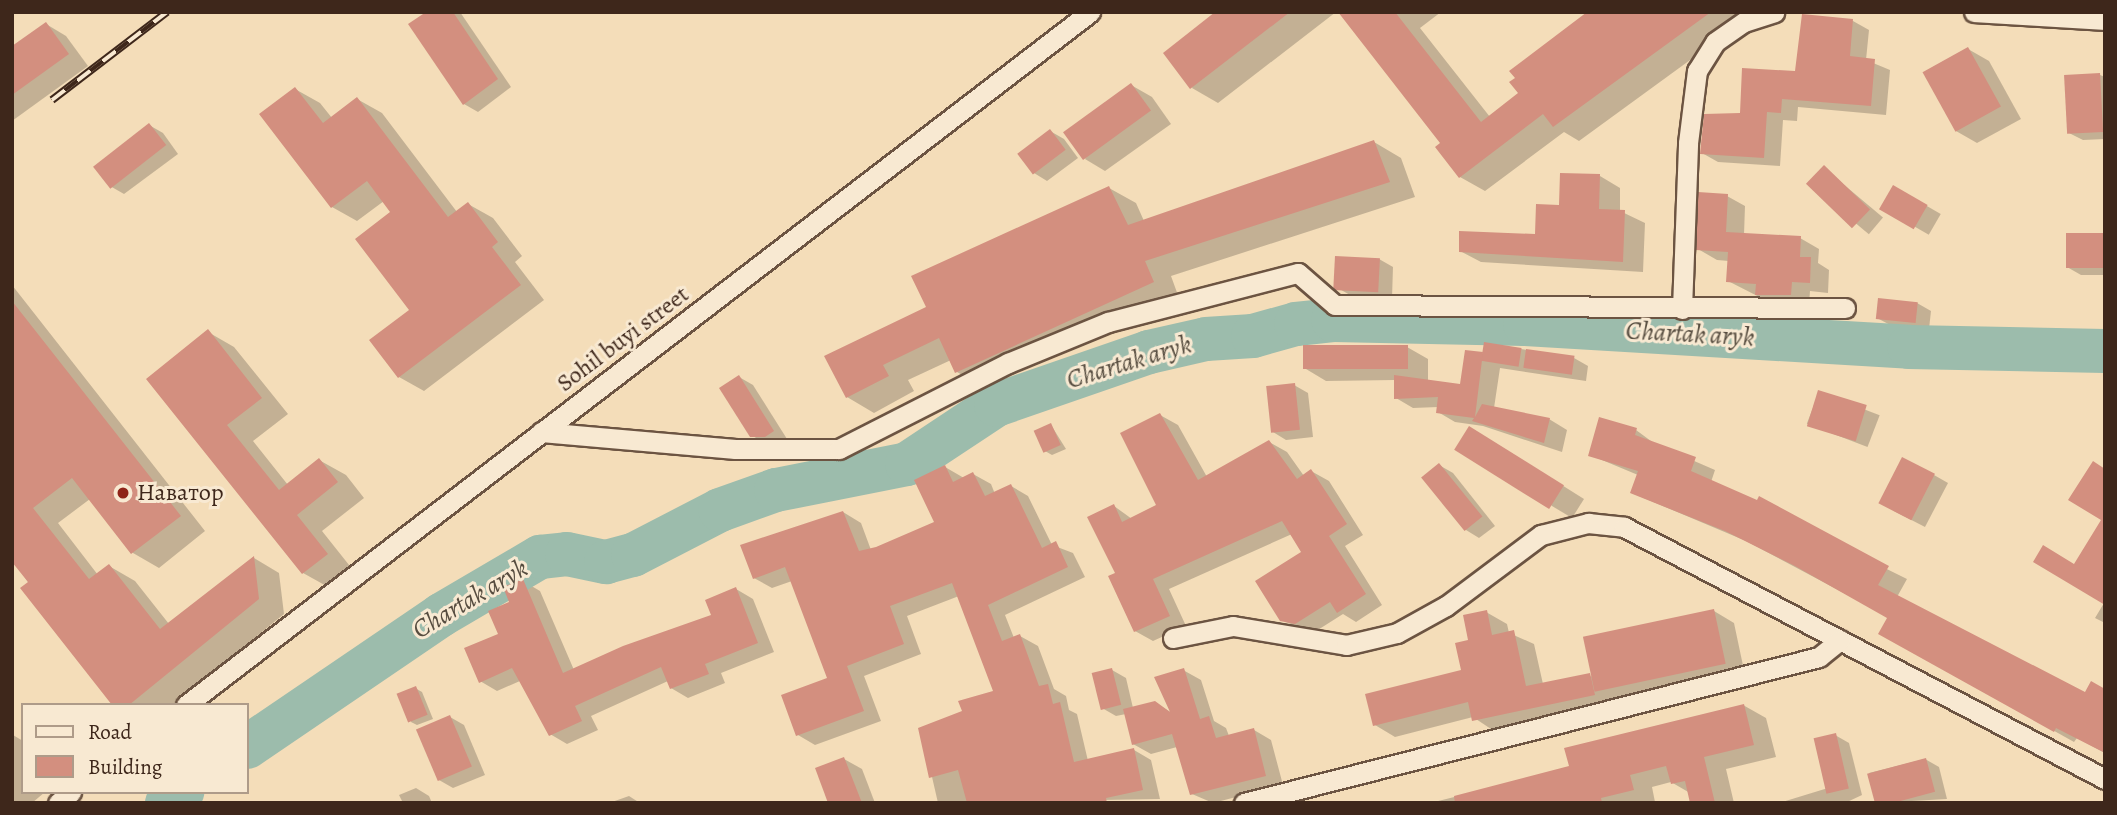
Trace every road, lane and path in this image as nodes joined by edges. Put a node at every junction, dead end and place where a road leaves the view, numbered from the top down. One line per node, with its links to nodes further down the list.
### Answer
1 (1090, 12): 7 (street, Sohil buyi street)
2 (1774, 12): 6 (street)
3 (1973, 12): 4 (street)
4 (2105, 20)
5 (1845, 308): 6 (street)
6 (1682, 309): 7 (street)
7 (541, 432): 10 (street, Sohil buyi street)
8 (1173, 638): 9 (street)
9 (1840, 640): 11 (street); 12 (street)
10 (189, 703)
11 (2105, 779)
12 (1244, 803)

